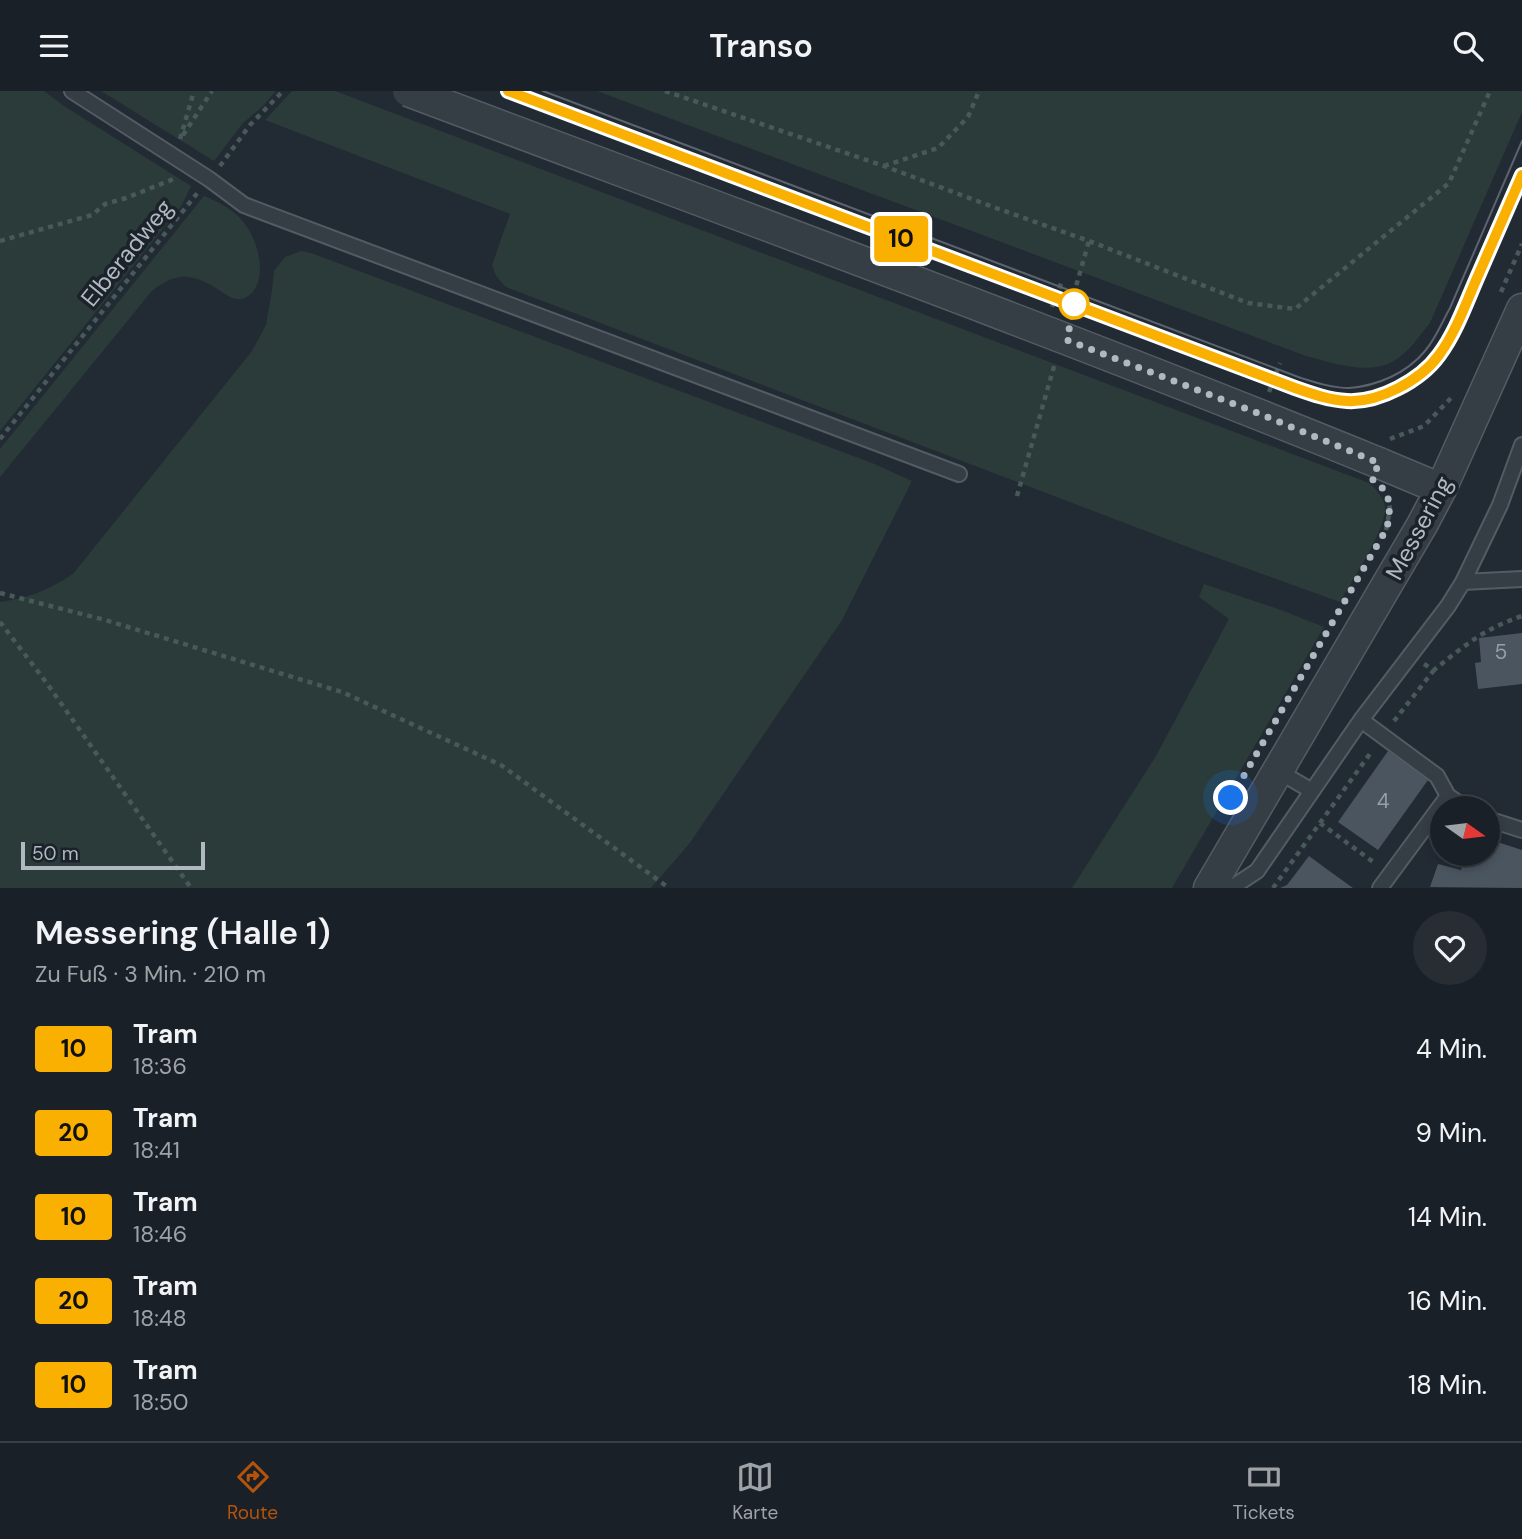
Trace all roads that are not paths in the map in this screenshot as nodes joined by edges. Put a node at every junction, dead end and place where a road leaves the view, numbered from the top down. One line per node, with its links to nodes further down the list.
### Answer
1 (72, 91): 5 (lane)
2 (408, 91): 6 (street, bridge)
3 (1510, 305): 6 (street, Messering)
4 (1522, 445): 8 (lane)
5 (959, 474)
6 (1441, 489): 10 (street, Messering)
7 (1522, 579): 8 (lane)
8 (1463, 582): 9 (lane)
9 (1361, 720): 11 (lane); 12 (lane)
10 (1278, 771): 11 (lane); 16 (street, Messering)
11 (1312, 791): 17 (lane)
12 (1448, 796)
13 (1430, 820): 18 (lane)
14 (1500, 823): 15 (lane)
15 (1522, 830)
16 (1209, 888)
17 (1231, 888)
18 (1380, 888)

